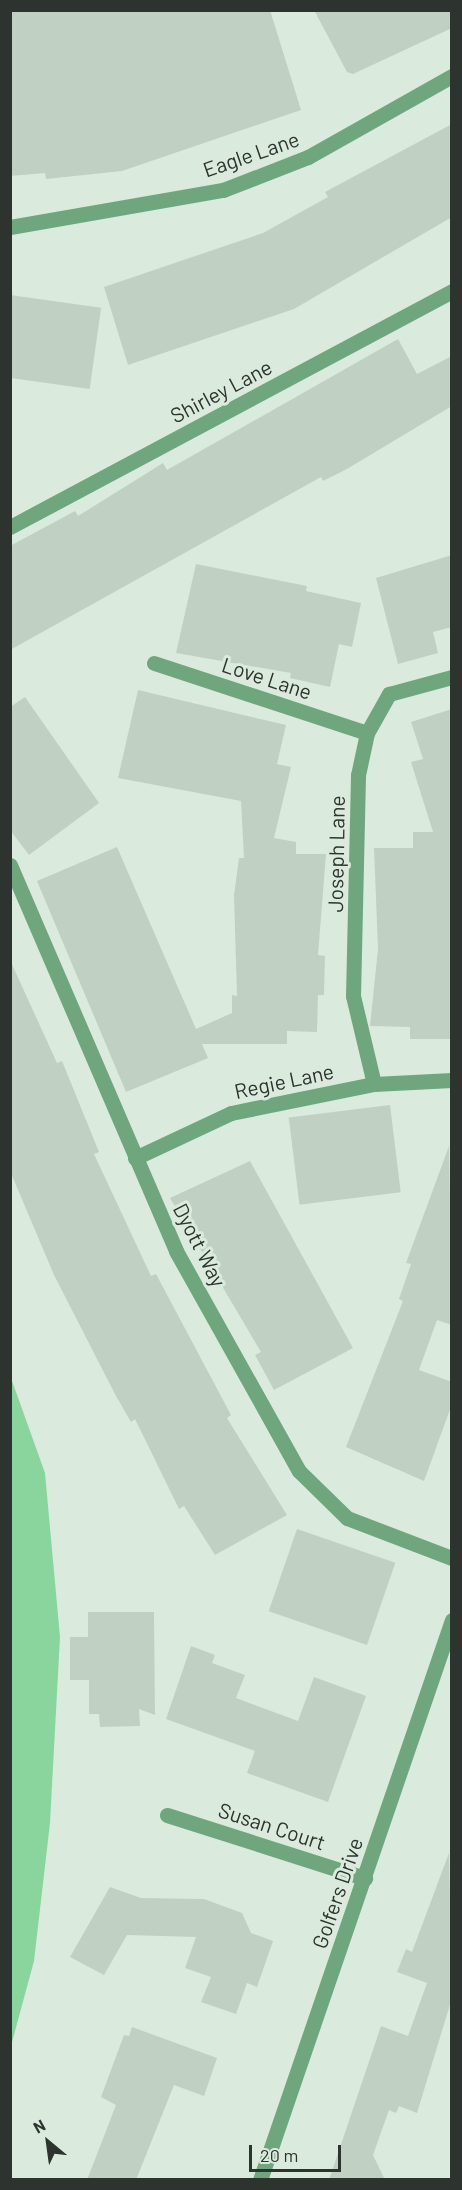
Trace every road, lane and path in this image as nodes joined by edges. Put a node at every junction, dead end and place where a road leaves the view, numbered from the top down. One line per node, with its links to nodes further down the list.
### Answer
1 (452, 76): 2 (street, Eagle Lane)
2 (10, 227)
3 (452, 291): 4 (street, Shirley Lane)
4 (10, 528)
5 (154, 663): 7 (street, Love Lane)
6 (452, 677): 7 (street, Joseph Lane)
7 (367, 733): 10 (street, Joseph Lane)
8 (10, 865): 11 (street, Dyott Way)
9 (452, 1080): 10 (street, Regie Lane)
10 (374, 1084): 11 (street, Regie Lane)
11 (135, 1158): 12 (street, Dyott Way)
12 (452, 1558)
13 (452, 1620): 15 (street, Golfers Drive)
14 (167, 1815): 15 (street, Susan Court)
15 (365, 1878): 16 (street, Golfers Drive)
16 (260, 2180)

